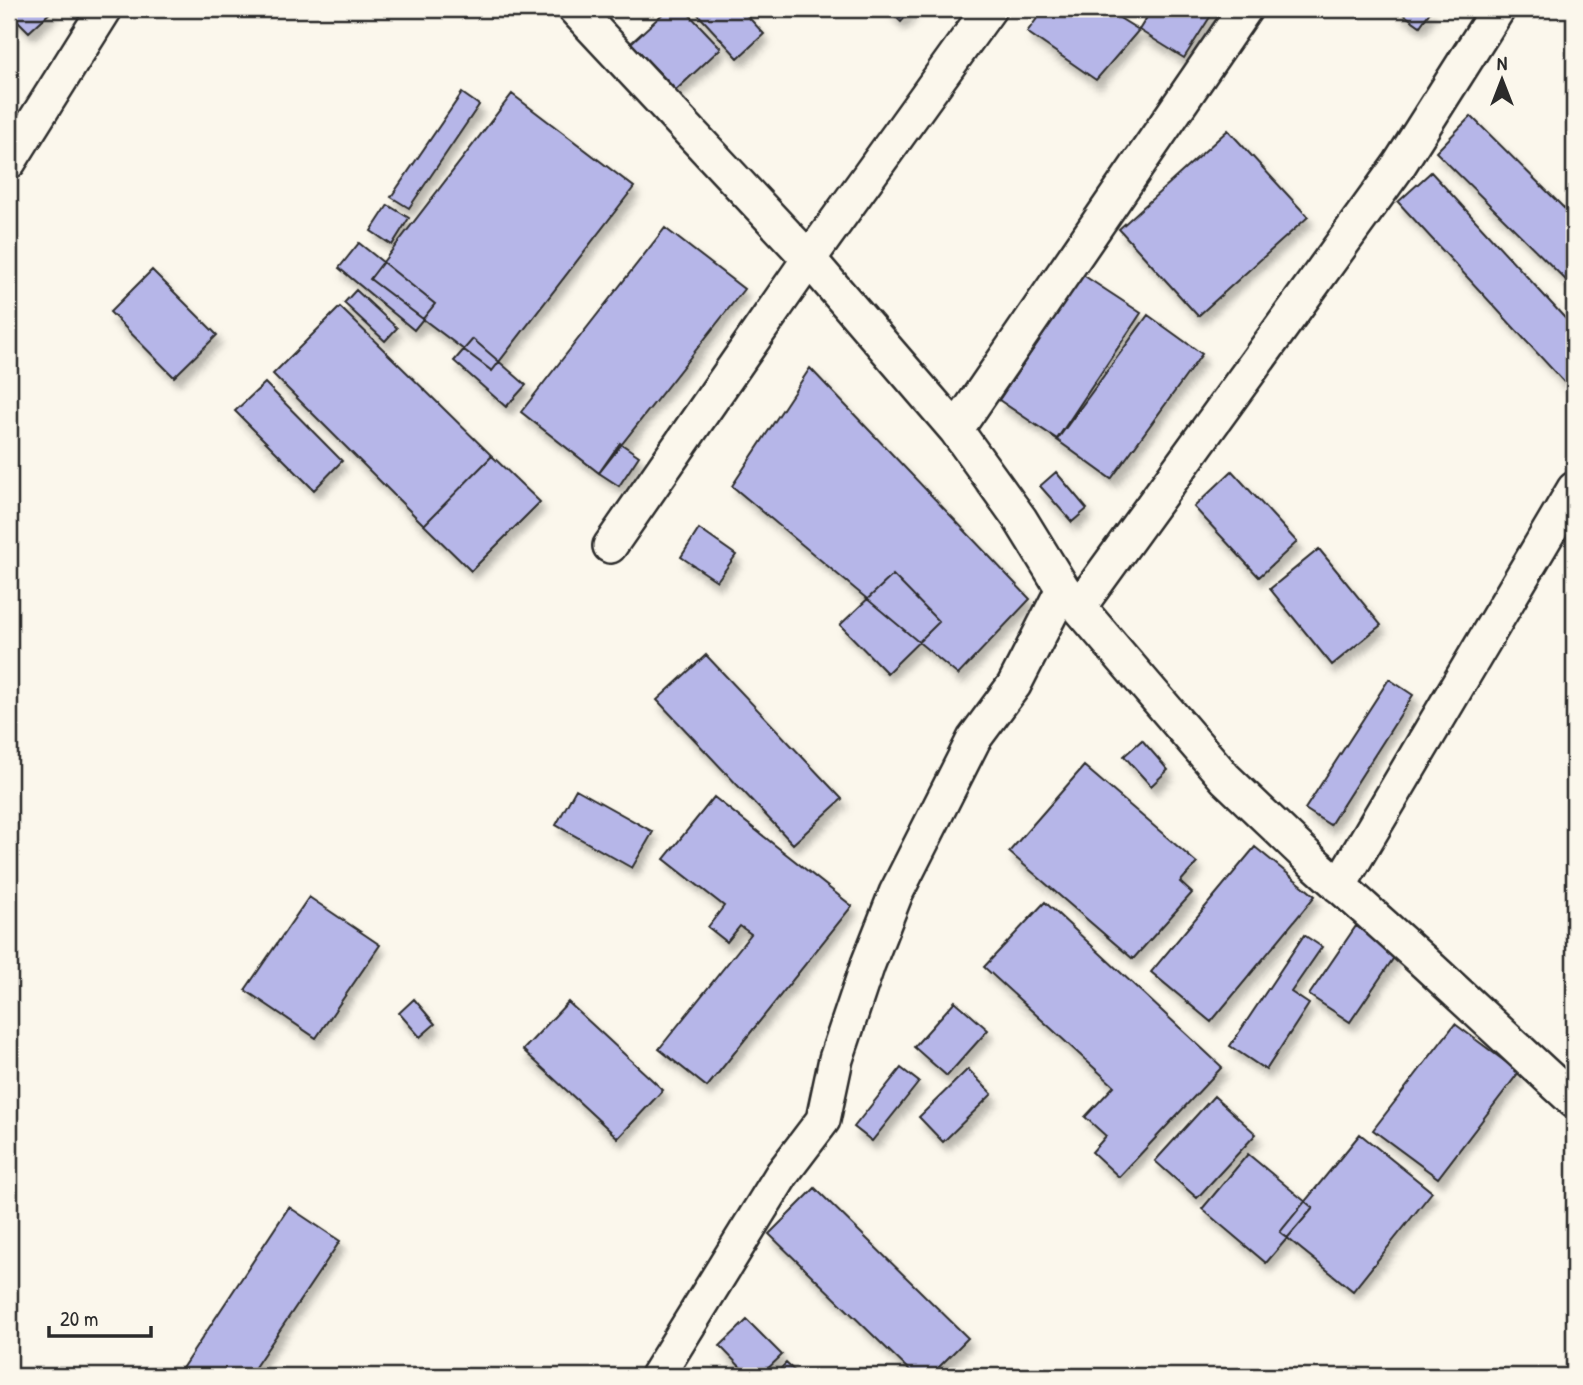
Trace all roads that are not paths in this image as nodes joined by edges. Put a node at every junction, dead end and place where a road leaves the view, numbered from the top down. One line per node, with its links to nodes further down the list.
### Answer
1 (105, 9): 6 (street)
2 (575, 9): 7 (street)
3 (989, 9): 7 (street)
4 (1245, 9): 8 (street)
5 (1498, 9): 11 (street)
6 (9, 162)
7 (809, 259): 8 (street); 10 (street)
8 (956, 430): 11 (street)
9 (1574, 489): 12 (street)
10 (610, 546)
11 (1071, 598): 12 (street); 14 (street)
12 (1339, 886): 13 (street)
13 (1574, 1101)
14 (657, 1376)

